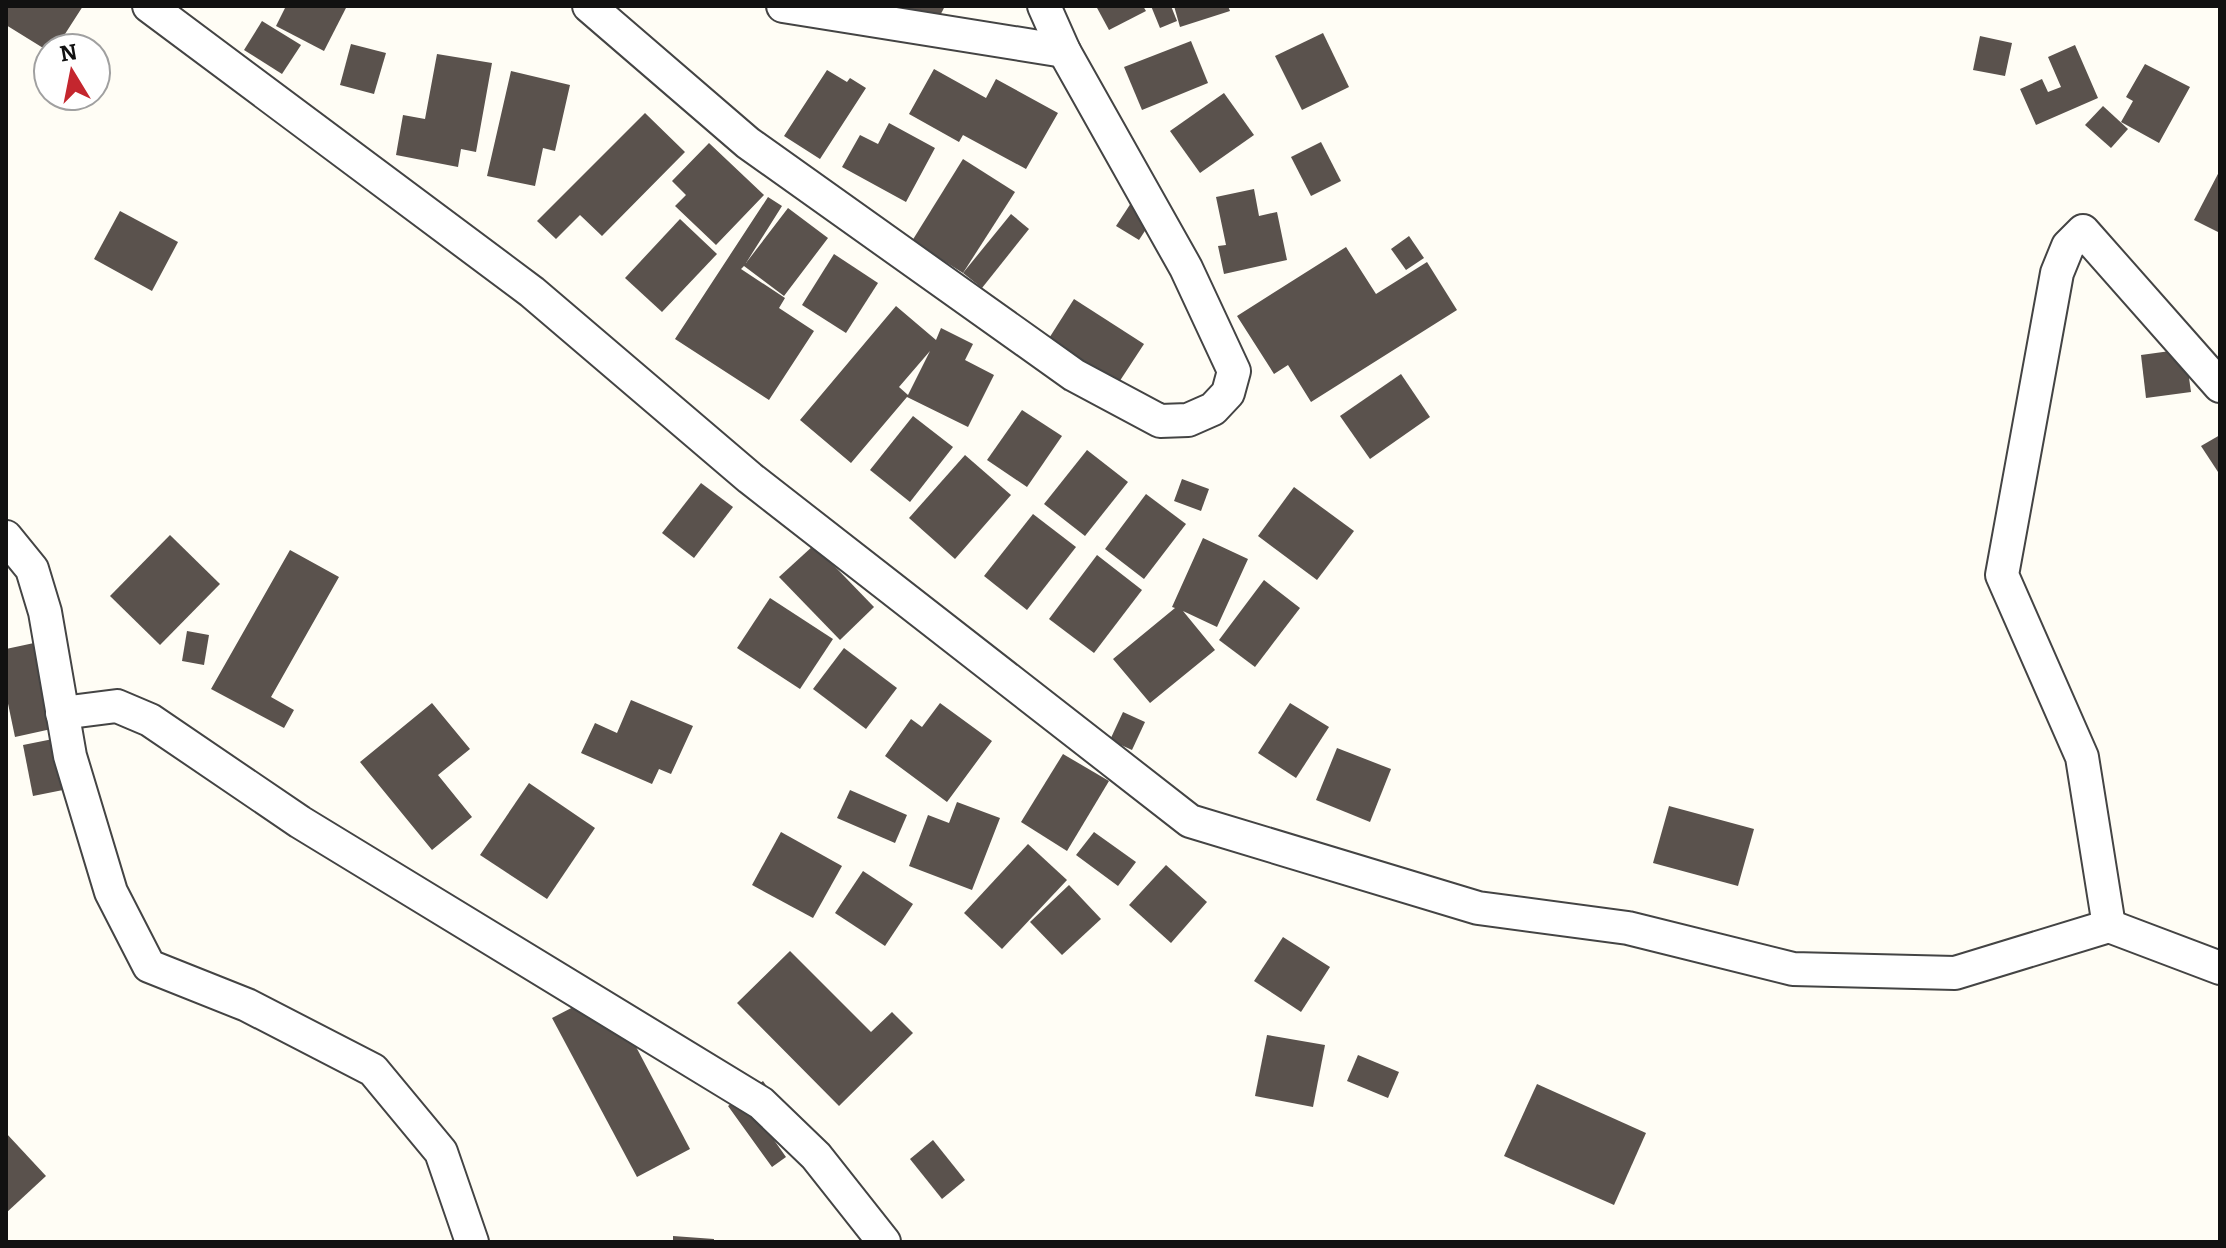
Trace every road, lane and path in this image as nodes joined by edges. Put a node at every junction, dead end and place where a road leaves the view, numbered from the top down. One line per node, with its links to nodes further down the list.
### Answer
1 (149, 6): 9 (street)
2 (589, 6): 5 (street)
3 (783, 6): 5 (street)
4 (1044, 6): 5 (street)
5 (1064, 51)
6 (2220, 386): 9 (street)
7 (6, 537): 8 (street)
8 (62, 713): 11 (street); 12 (street)
9 (2109, 926): 10 (street)
10 (2220, 968)
11 (472, 1242)
12 (884, 1242)

